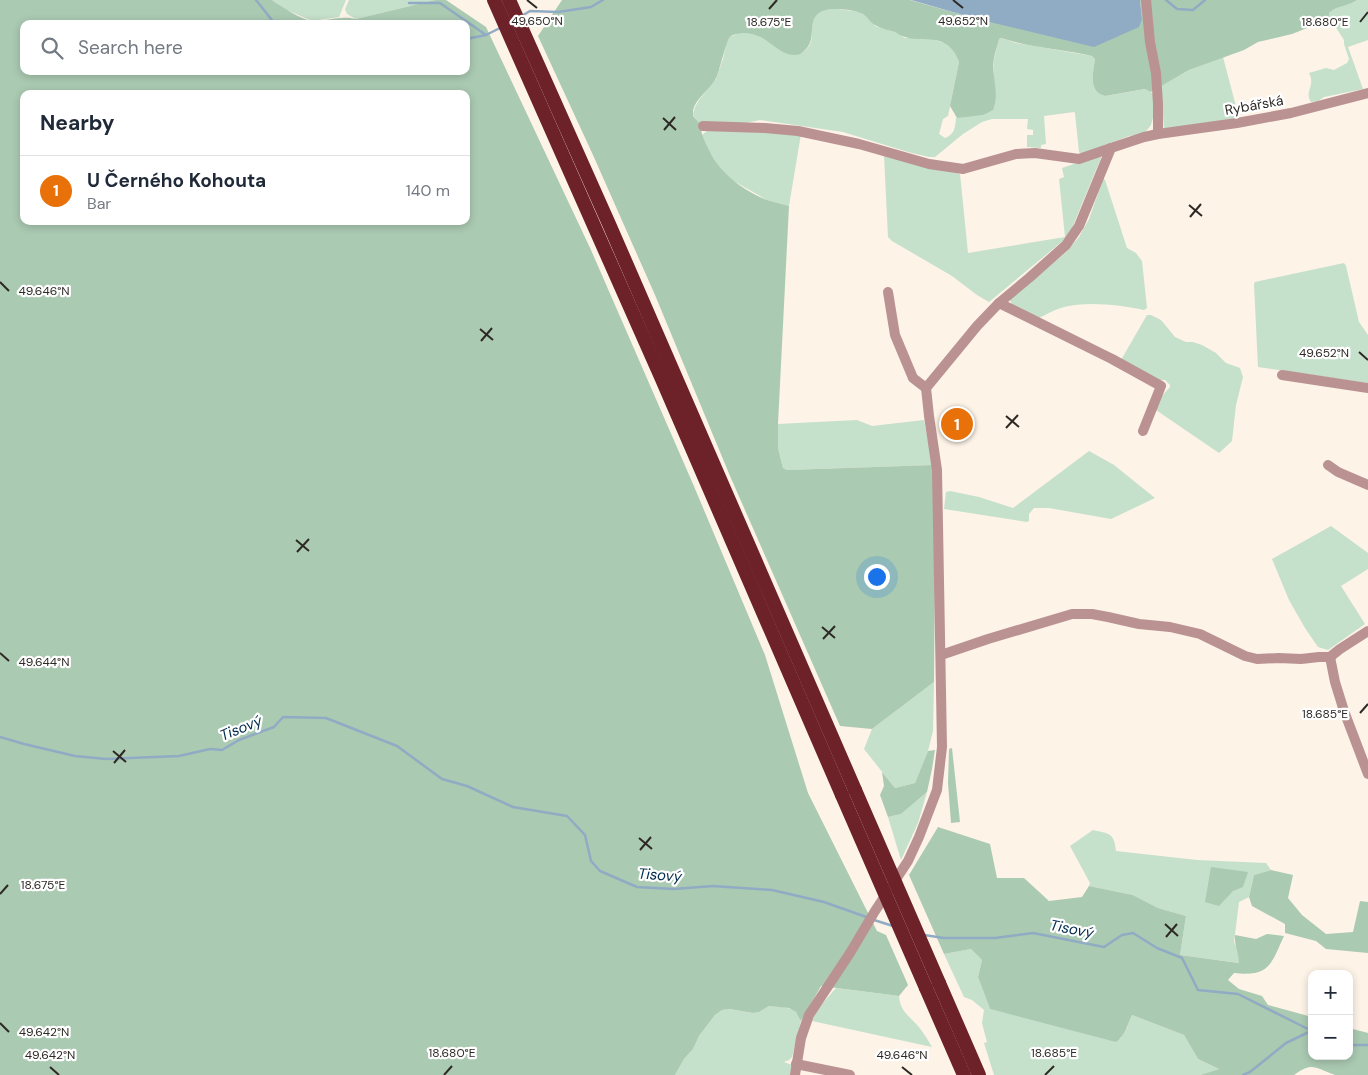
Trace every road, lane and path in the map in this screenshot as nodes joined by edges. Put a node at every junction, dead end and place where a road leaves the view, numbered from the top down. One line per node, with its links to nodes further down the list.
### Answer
1 (494, 0): 4 (highway)
2 (509, 0): 4 (highway)
3 (1147, 5): 7 (street)
4 (519, 37): 21 (highway, bridge)
5 (1368, 93): 7 (street, Rybářská)
6 (703, 126): 8 (street, Rybářská)
7 (1158, 134): 8 (street, Rybářská)
8 (1111, 148): 10 (street)
9 (888, 292): 12 (street)
10 (999, 303): 12 (street); 14 (street)
11 (1282, 375): 13 (street)
12 (926, 388): 18 (street)
13 (1368, 388)
14 (1143, 431)
15 (1328, 465): 16 (street)
16 (1368, 485)
17 (1368, 631): 19 (street)
18 (941, 655): 19 (street); 22 (street)
19 (1330, 657): 20 (street)
20 (1368, 774)
21 (932, 985): 25 (highway); 26 (highway)
22 (796, 1064): 23 (street); 24 (street)
23 (795, 1075)
24 (850, 1075)
25 (964, 1075)
26 (979, 1075)

